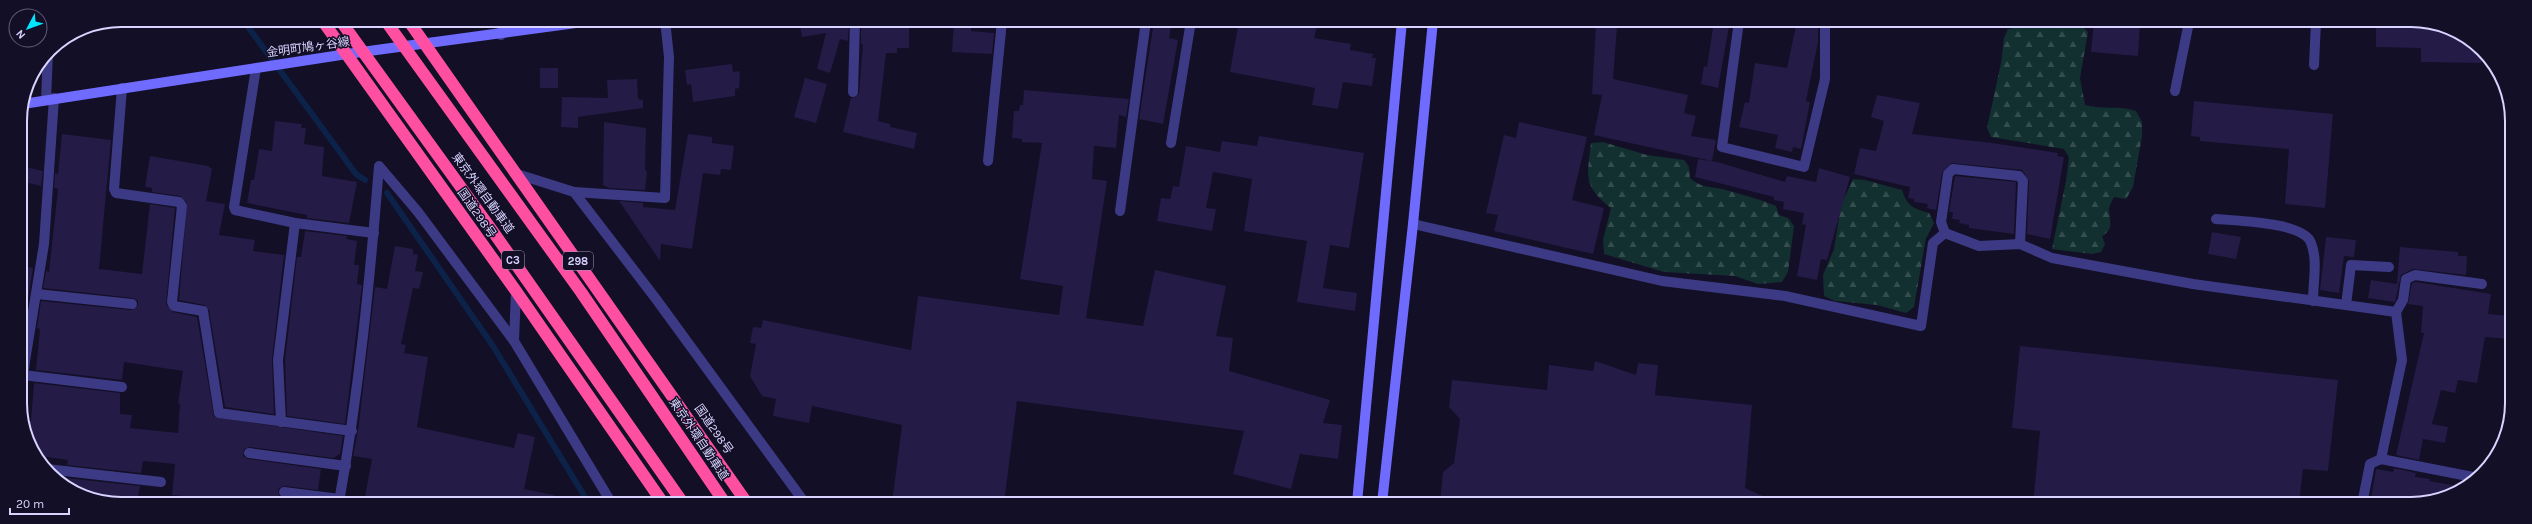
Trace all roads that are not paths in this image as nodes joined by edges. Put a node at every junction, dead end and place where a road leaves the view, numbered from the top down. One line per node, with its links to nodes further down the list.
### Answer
1 (327, 27): 20 (highway, 国道298号)
2 (345, 27): 65 (highway, 東京外環自動車道 / C3)
3 (390, 27): 66 (highway, 東京外環自動車道)
4 (413, 27): 19 (highway, 国道298号 / 298)
5 (503, 27): 18 (street)
6 (553, 27): 18 (street, 金明町鳩ヶ谷線)
7 (666, 27): 32 (street)
8 (855, 27): 26 (street)
9 (1001, 27): 30 (street)
10 (1145, 27): 33 (street)
11 (1190, 27): 29 (street)
12 (1401, 27): 69 (street)
13 (1432, 27): 36 (street)
14 (1738, 27): 15 (street)
15 (1825, 27)
16 (2188, 27): 25 (street)
17 (2316, 27): 22 (street)
18 (501, 35): 19 (street, 金明町鳩ヶ谷線)
19 (425, 44): 20 (street, 金明町鳩ヶ谷線); 31 (highway, 国道298号 / 298)
20 (347, 54): 23 (street, 金明町鳩ヶ谷線); 42 (highway, 国道298号)
21 (48, 61): 27 (street)
22 (2314, 65)
23 (256, 68): 24 (street, 金明町鳩ヶ谷線); 35 (street)
24 (122, 88): 27 (street, 金明町鳩ヶ谷線); 52 (street)
25 (2175, 91)
26 (853, 92)
27 (50, 99): 28 (street, 金明町鳩ヶ谷線); 43 (street)
28 (29, 103)
29 (1171, 143)
30 (988, 161)
31 (518, 174): 32 (street); 67 (highway, 国道298号 / 298)
32 (574, 192): 68 (street)
33 (1120, 211)
34 (2216, 219): 44 (street)
35 (296, 223): 37 (street); 52 (street)
36 (1413, 224): 38 (street); 70 (street)
37 (374, 233): 48 (street); 53 (street)
38 (1945, 233): 39 (street); 39 (street)
39 (2020, 244): 44 (street)
40 (2389, 268): 46 (street)
41 (2482, 284): 47 (street)
42 (516, 291): 48 (street); 64 (highway, 国道298号)
43 (37, 294): 45 (street); 49 (street)
44 (2313, 301): 46 (street)
45 (132, 304)
46 (2346, 305): 47 (street)
47 (2396, 312): 55 (street)
48 (514, 341): 63 (street)
49 (27, 342)
50 (27, 375): 51 (street)
51 (122, 387)
52 (281, 422): 53 (street)
53 (352, 431): 56 (street)
54 (249, 453): 56 (street)
55 (2381, 459): 58 (street); 71 (street)
56 (346, 466): 62 (street)
57 (56, 470): 59 (street)
58 (2470, 476)
59 (161, 482)
60 (284, 492): 61 (street)
61 (319, 497)
62 (341, 497)
63 (608, 497)
64 (660, 497)
65 (679, 497)
66 (721, 497)
67 (745, 497)
68 (801, 497)
69 (1358, 497)
70 (1383, 497)
71 (2363, 497)

